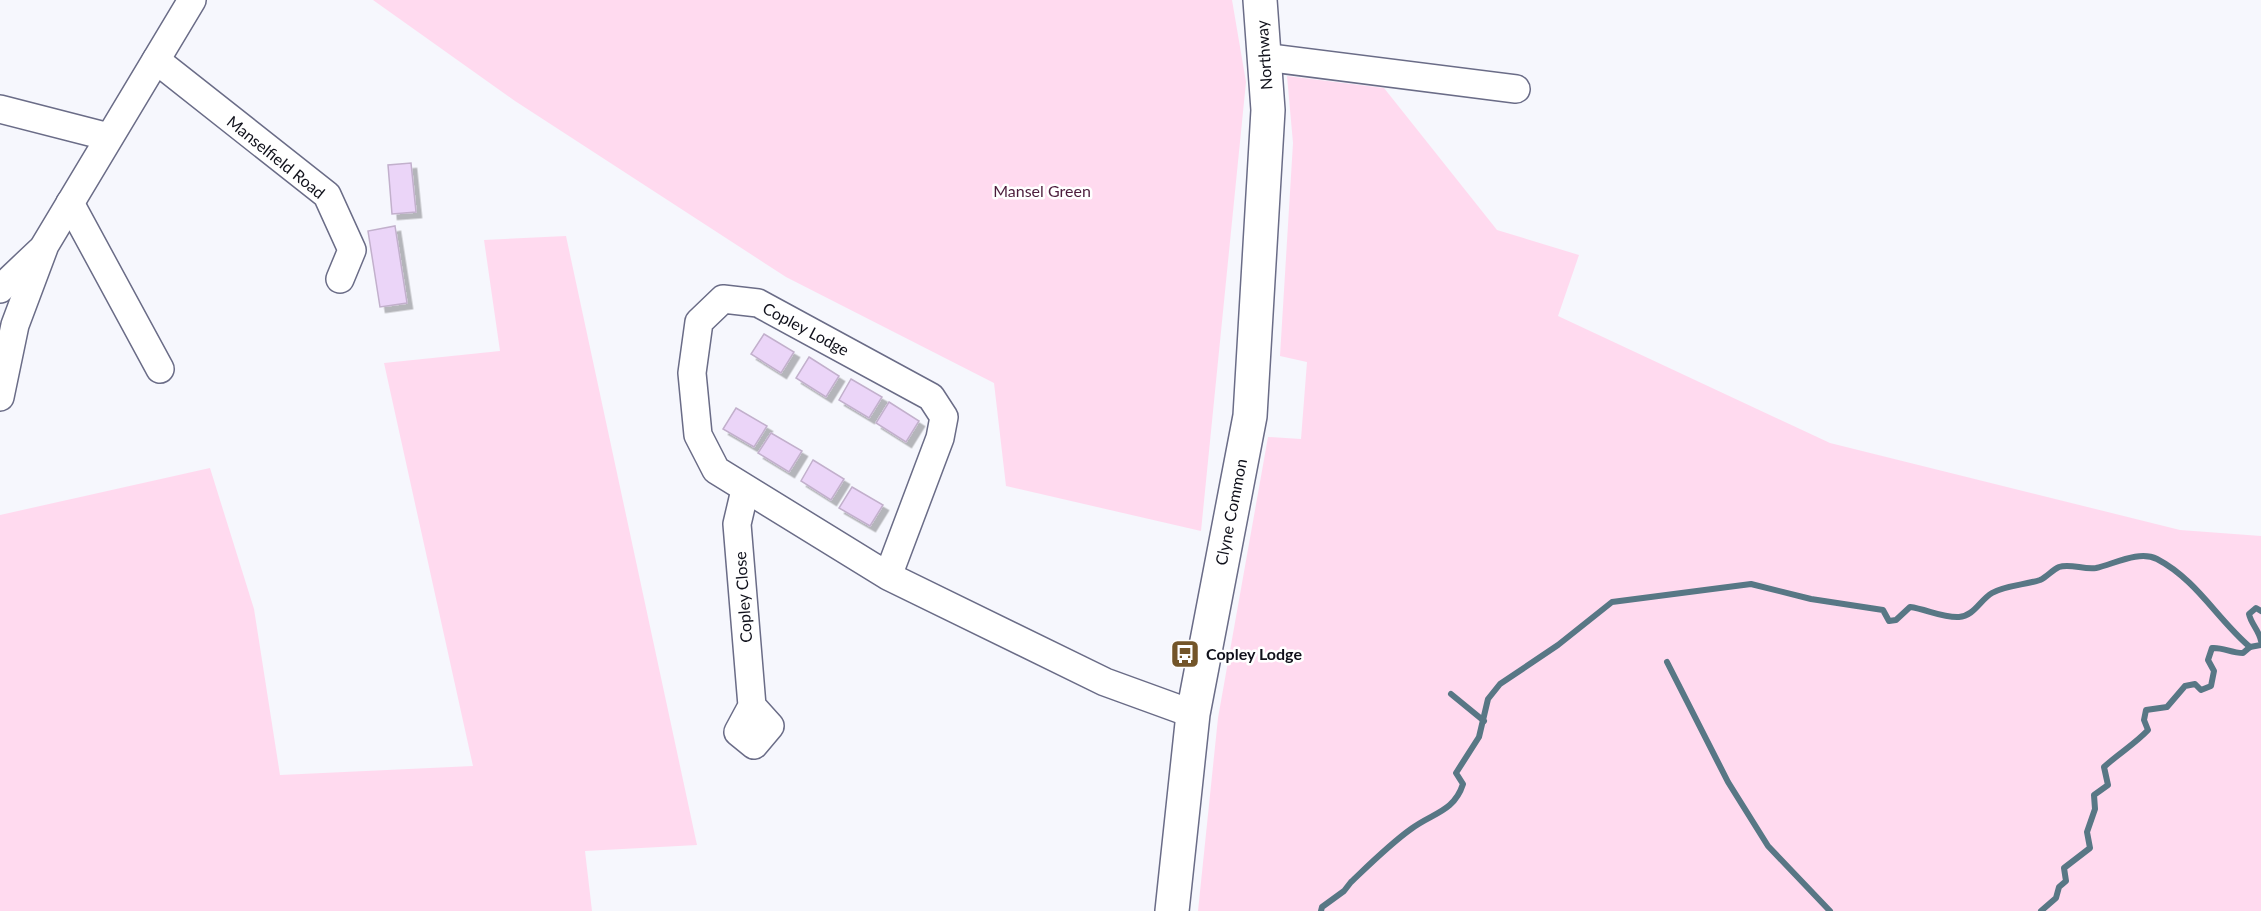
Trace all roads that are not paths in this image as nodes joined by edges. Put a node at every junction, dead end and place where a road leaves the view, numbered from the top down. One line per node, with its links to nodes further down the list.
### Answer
1 (192, 0): 4 (street)
2 (1260, 0): 3 (main road, Northway)
3 (1264, 57): 5 (street); 7 (main road, Northway)
4 (156, 60): 8 (street); 11 (street, Manselfield Road)
5 (1516, 89)
6 (0, 109): 8 (street)
7 (1268, 110): 18 (main road, Clyne Common)
8 (109, 136): 9 (street)
9 (70, 203): 10 (street); 13 (street)
10 (45, 246): 12 (street); 14 (street)
11 (339, 279)
12 (0, 290)
13 (160, 369)
14 (0, 397)
15 (746, 490): 16 (street, Copley Lodge); 16 (street, Copley Lodge); 17 (street, Copley Close)
16 (888, 576): 18 (street, Copley Lodge)
17 (752, 706)
18 (1193, 714): 19 (main road, Clyne Common)
19 (1172, 911)

